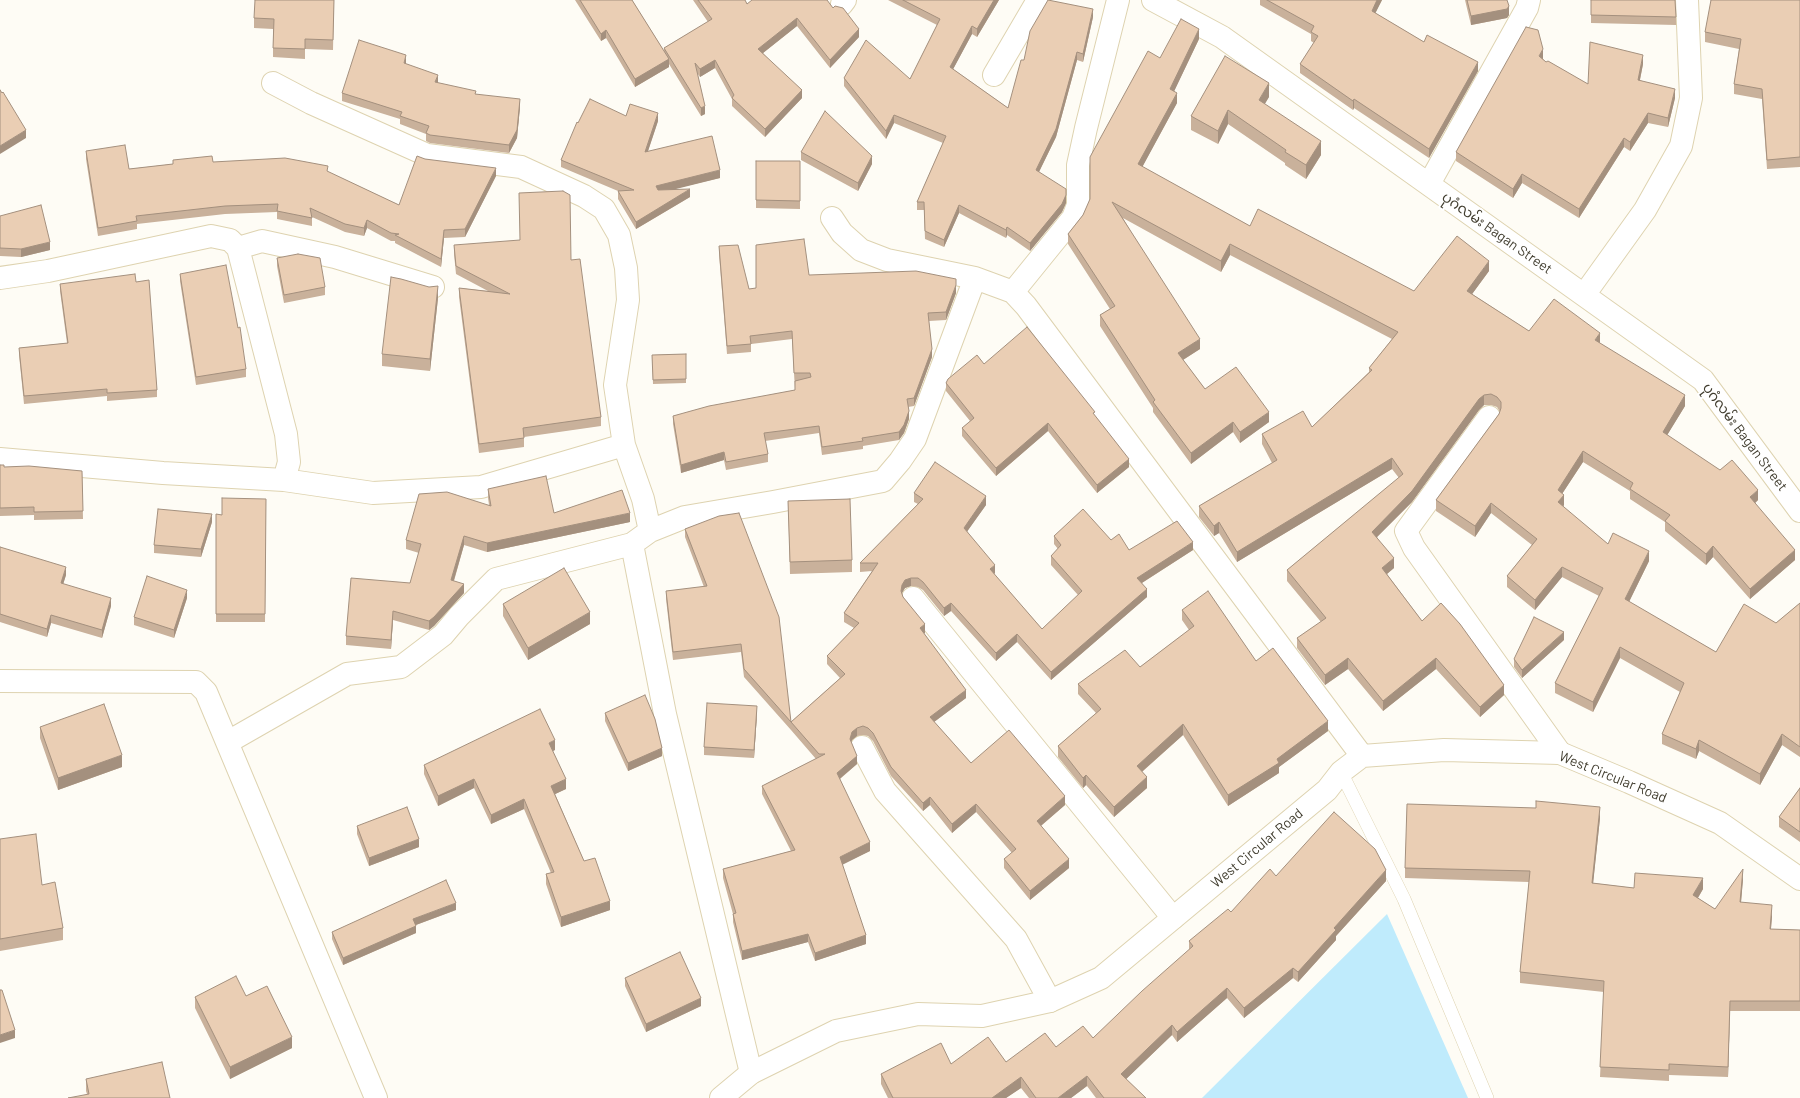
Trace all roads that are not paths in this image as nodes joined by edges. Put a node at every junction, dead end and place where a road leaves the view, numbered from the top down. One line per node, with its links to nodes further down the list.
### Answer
1 (1038, 0): 6 (street)
2 (1118, 0): 14 (street)
3 (1153, 0): 8 (street, ပုဂံလမ်း Bagan Street)
4 (1529, 0): 8 (street)
5 (1687, 0): 15 (street)
6 (994, 75)
7 (273, 83): 17 (street)
8 (1429, 184): 15 (street, ပုဂံလမ်း Bagan Street)
9 (832, 218): 12 (street)
10 (238, 248): 11 (street); 13 (street); 19 (street)
11 (0, 278)
12 (975, 278): 14 (street); 21 (street)
13 (433, 287)
14 (1013, 292): 28 (street)
15 (1584, 295): 20 (street, ပုဂံလမ်း Bagan Street)
16 (1489, 417): 27 (street)
17 (624, 445): 19 (street); 21 (street)
18 (0, 459): 19 (street)
19 (284, 480)
20 (1800, 510)
21 (650, 531): 22 (street)
22 (632, 544): 25 (street); 33 (street)
23 (913, 598): 31 (street)
24 (0, 681): 25 (street)
25 (228, 742): 34 (street)
26 (862, 747): 32 (street)
27 (1560, 753): 28 (street, West Circular Road); 30 (street, West Circular Road)
28 (1362, 756): 29 (street, West Circular Road)
29 (1341, 772): 31 (street, West Circular Road); 36 (lane)
30 (1800, 879)
31 (1173, 918): 32 (street, West Circular Road)
32 (1050, 1001): 33 (street, West Circular Road)
33 (751, 1073): 35 (street, West Circular Road)
34 (376, 1098)
35 (721, 1098)
36 (1487, 1098)

